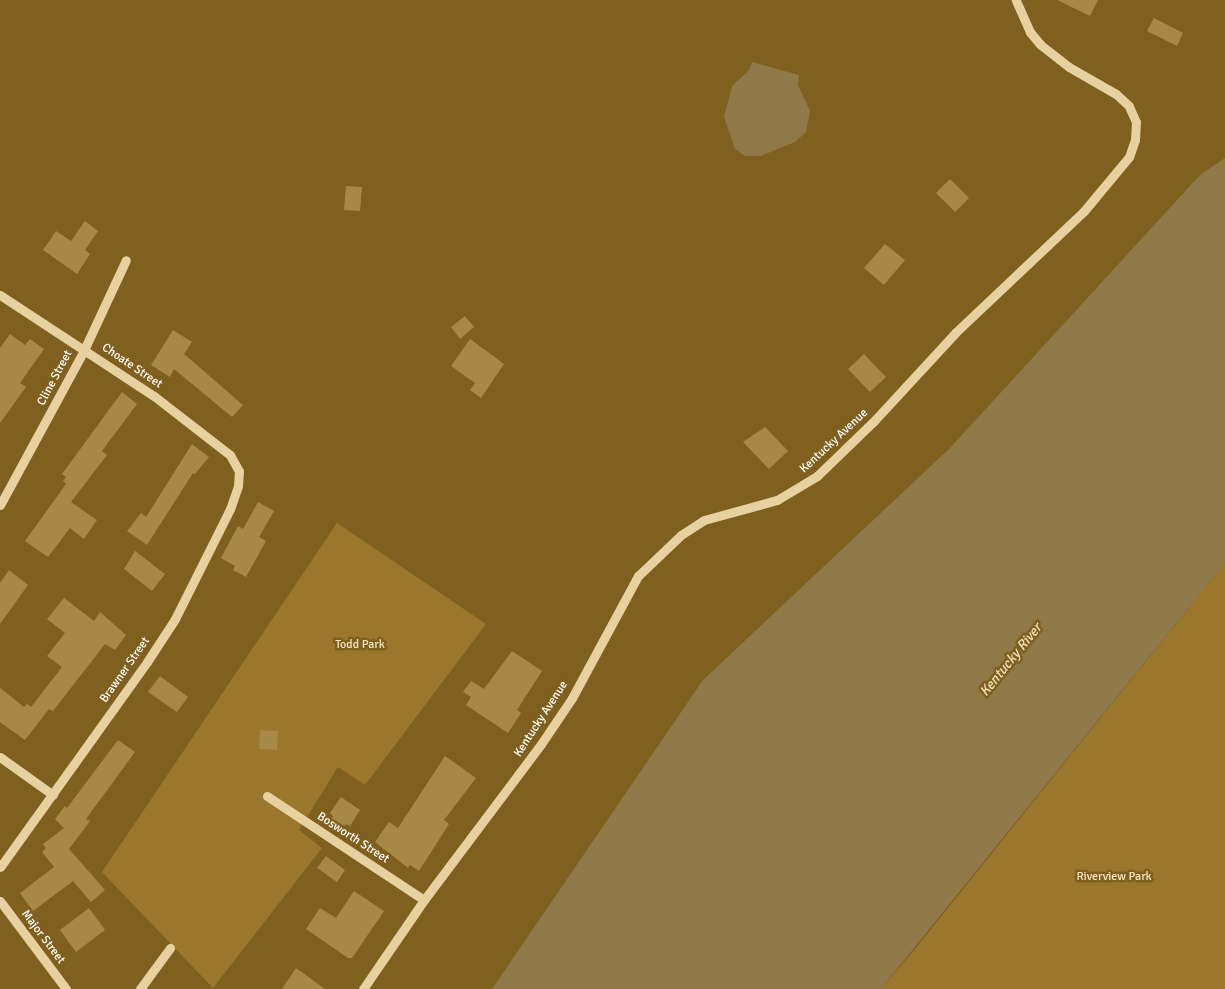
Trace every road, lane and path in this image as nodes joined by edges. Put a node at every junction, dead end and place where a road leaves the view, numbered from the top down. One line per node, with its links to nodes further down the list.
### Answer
1 (1016, 0): 11 (street, Kentucky Avenue)
2 (126, 260): 4 (street, Cline Street)
3 (0, 295): 4 (street, Choate Street)
4 (84, 350): 5 (street, Choate Street); 6 (street, Cline Street)
5 (239, 471): 8 (street, Brawner Street)
6 (0, 505)
7 (0, 756): 8 (street)
8 (53, 795): 10 (street, Brawner Street)
9 (267, 796): 11 (street, Bosworth Street)
10 (0, 867)
11 (424, 900): 16 (street, Kentucky Avenue)
12 (0, 901): 14 (street, Major Street)
13 (170, 948): 15 (street)
14 (66, 989)
15 (140, 989)
16 (364, 989)

